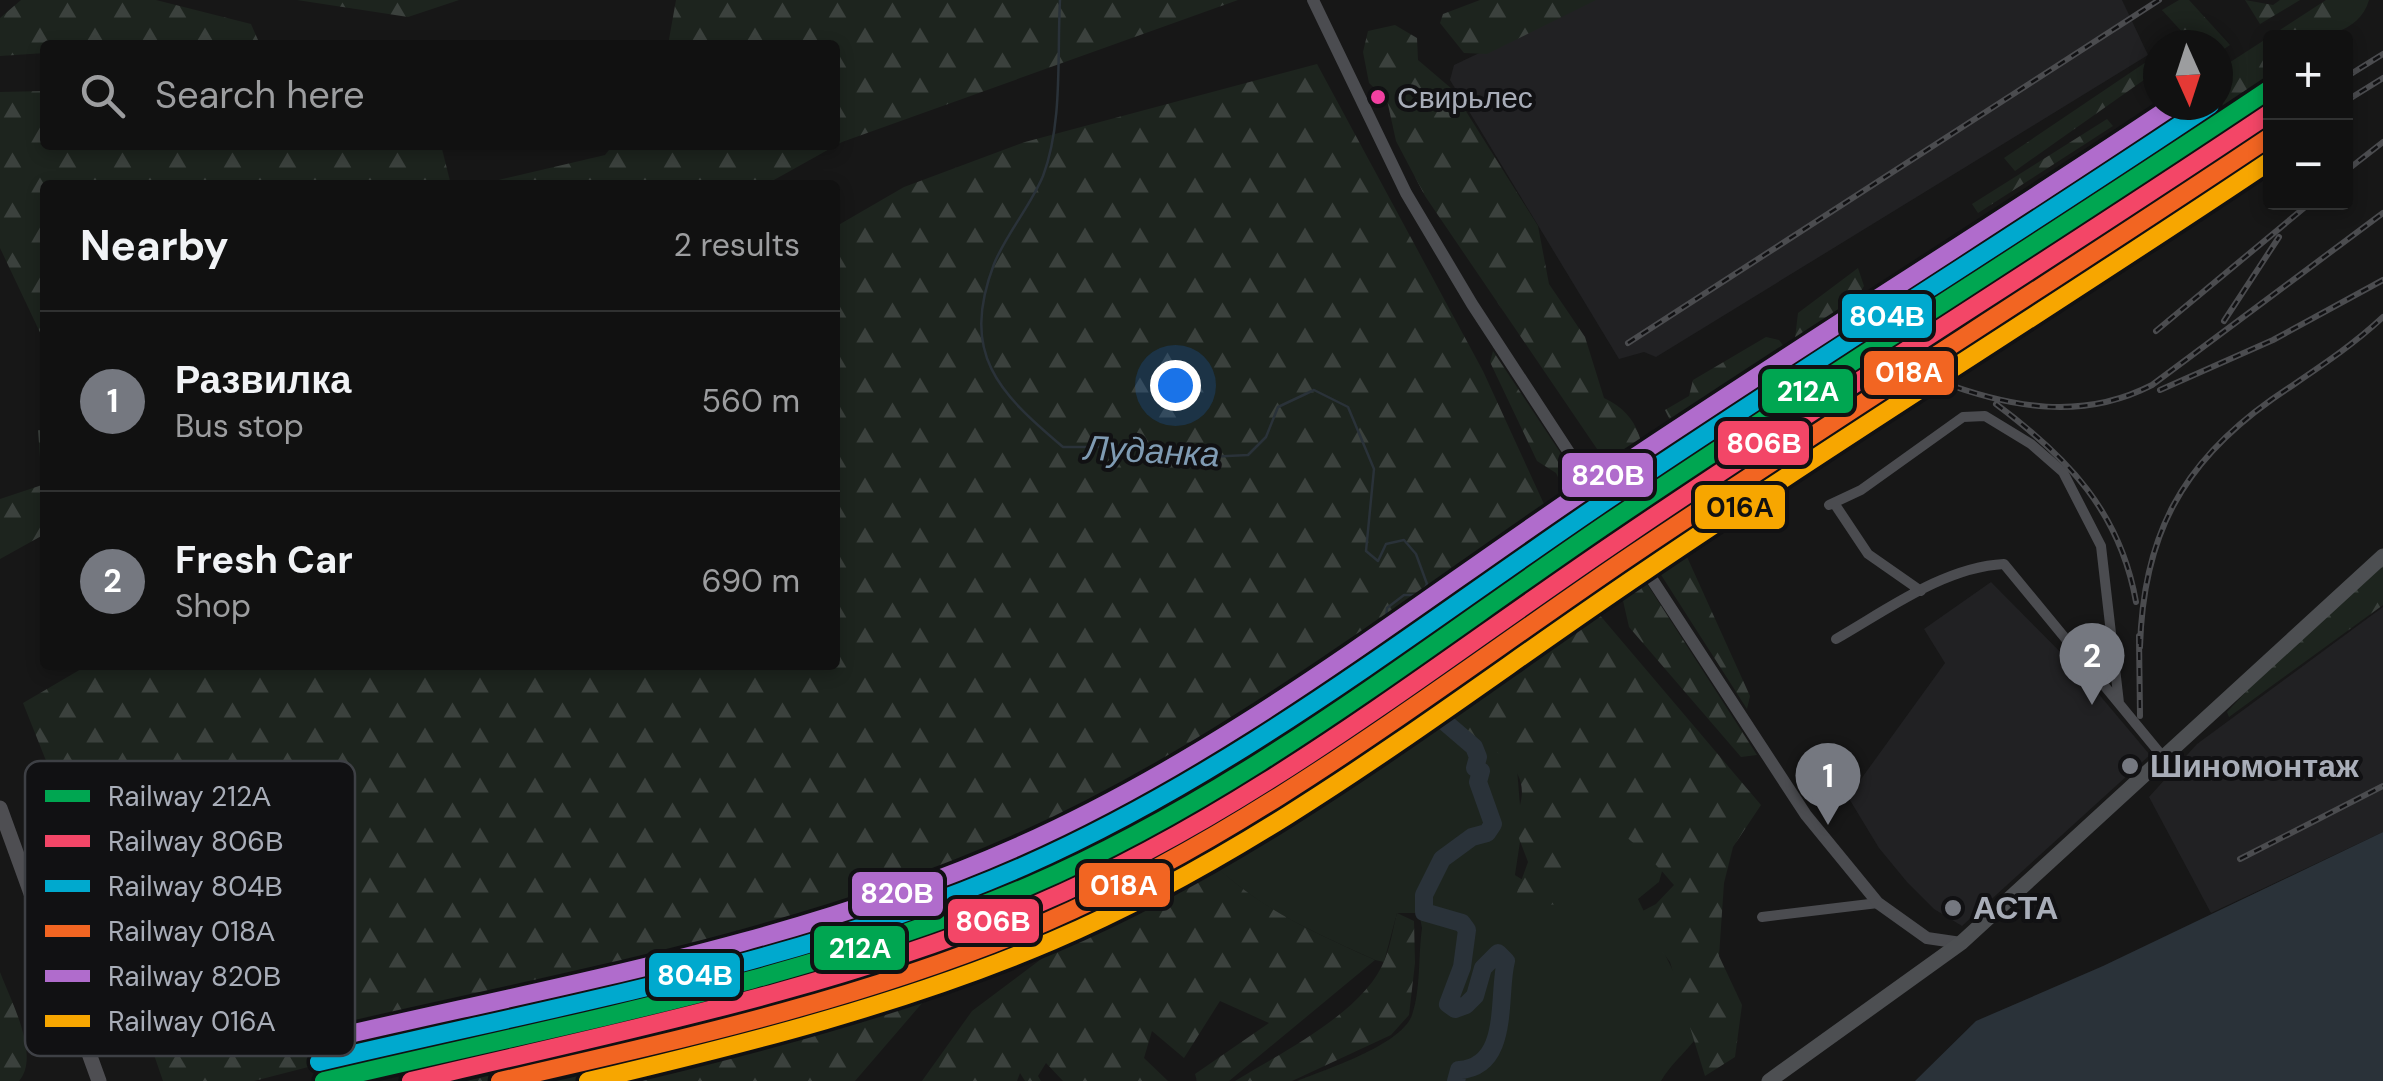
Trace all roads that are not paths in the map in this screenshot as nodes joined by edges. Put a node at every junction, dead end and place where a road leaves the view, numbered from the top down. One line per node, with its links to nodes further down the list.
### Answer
1 (1313, 0): 9 (street)
2 (2383, 556): 6 (main road)
3 (1922, 591): 4 (street); 5 (street); 5 (street)
4 (1836, 640)
5 (2119, 703): 6 (street)
6 (2163, 757): 12 (main road)
7 (0, 808): 8 (highway)
8 (25, 877)
9 (1878, 903): 10 (street); 11 (street)
10 (1762, 918)
11 (1927, 938): 12 (street); 13 (street)
12 (1961, 943): 13 (main road)
13 (1928, 969): 14 (main road)
14 (1769, 1081)

